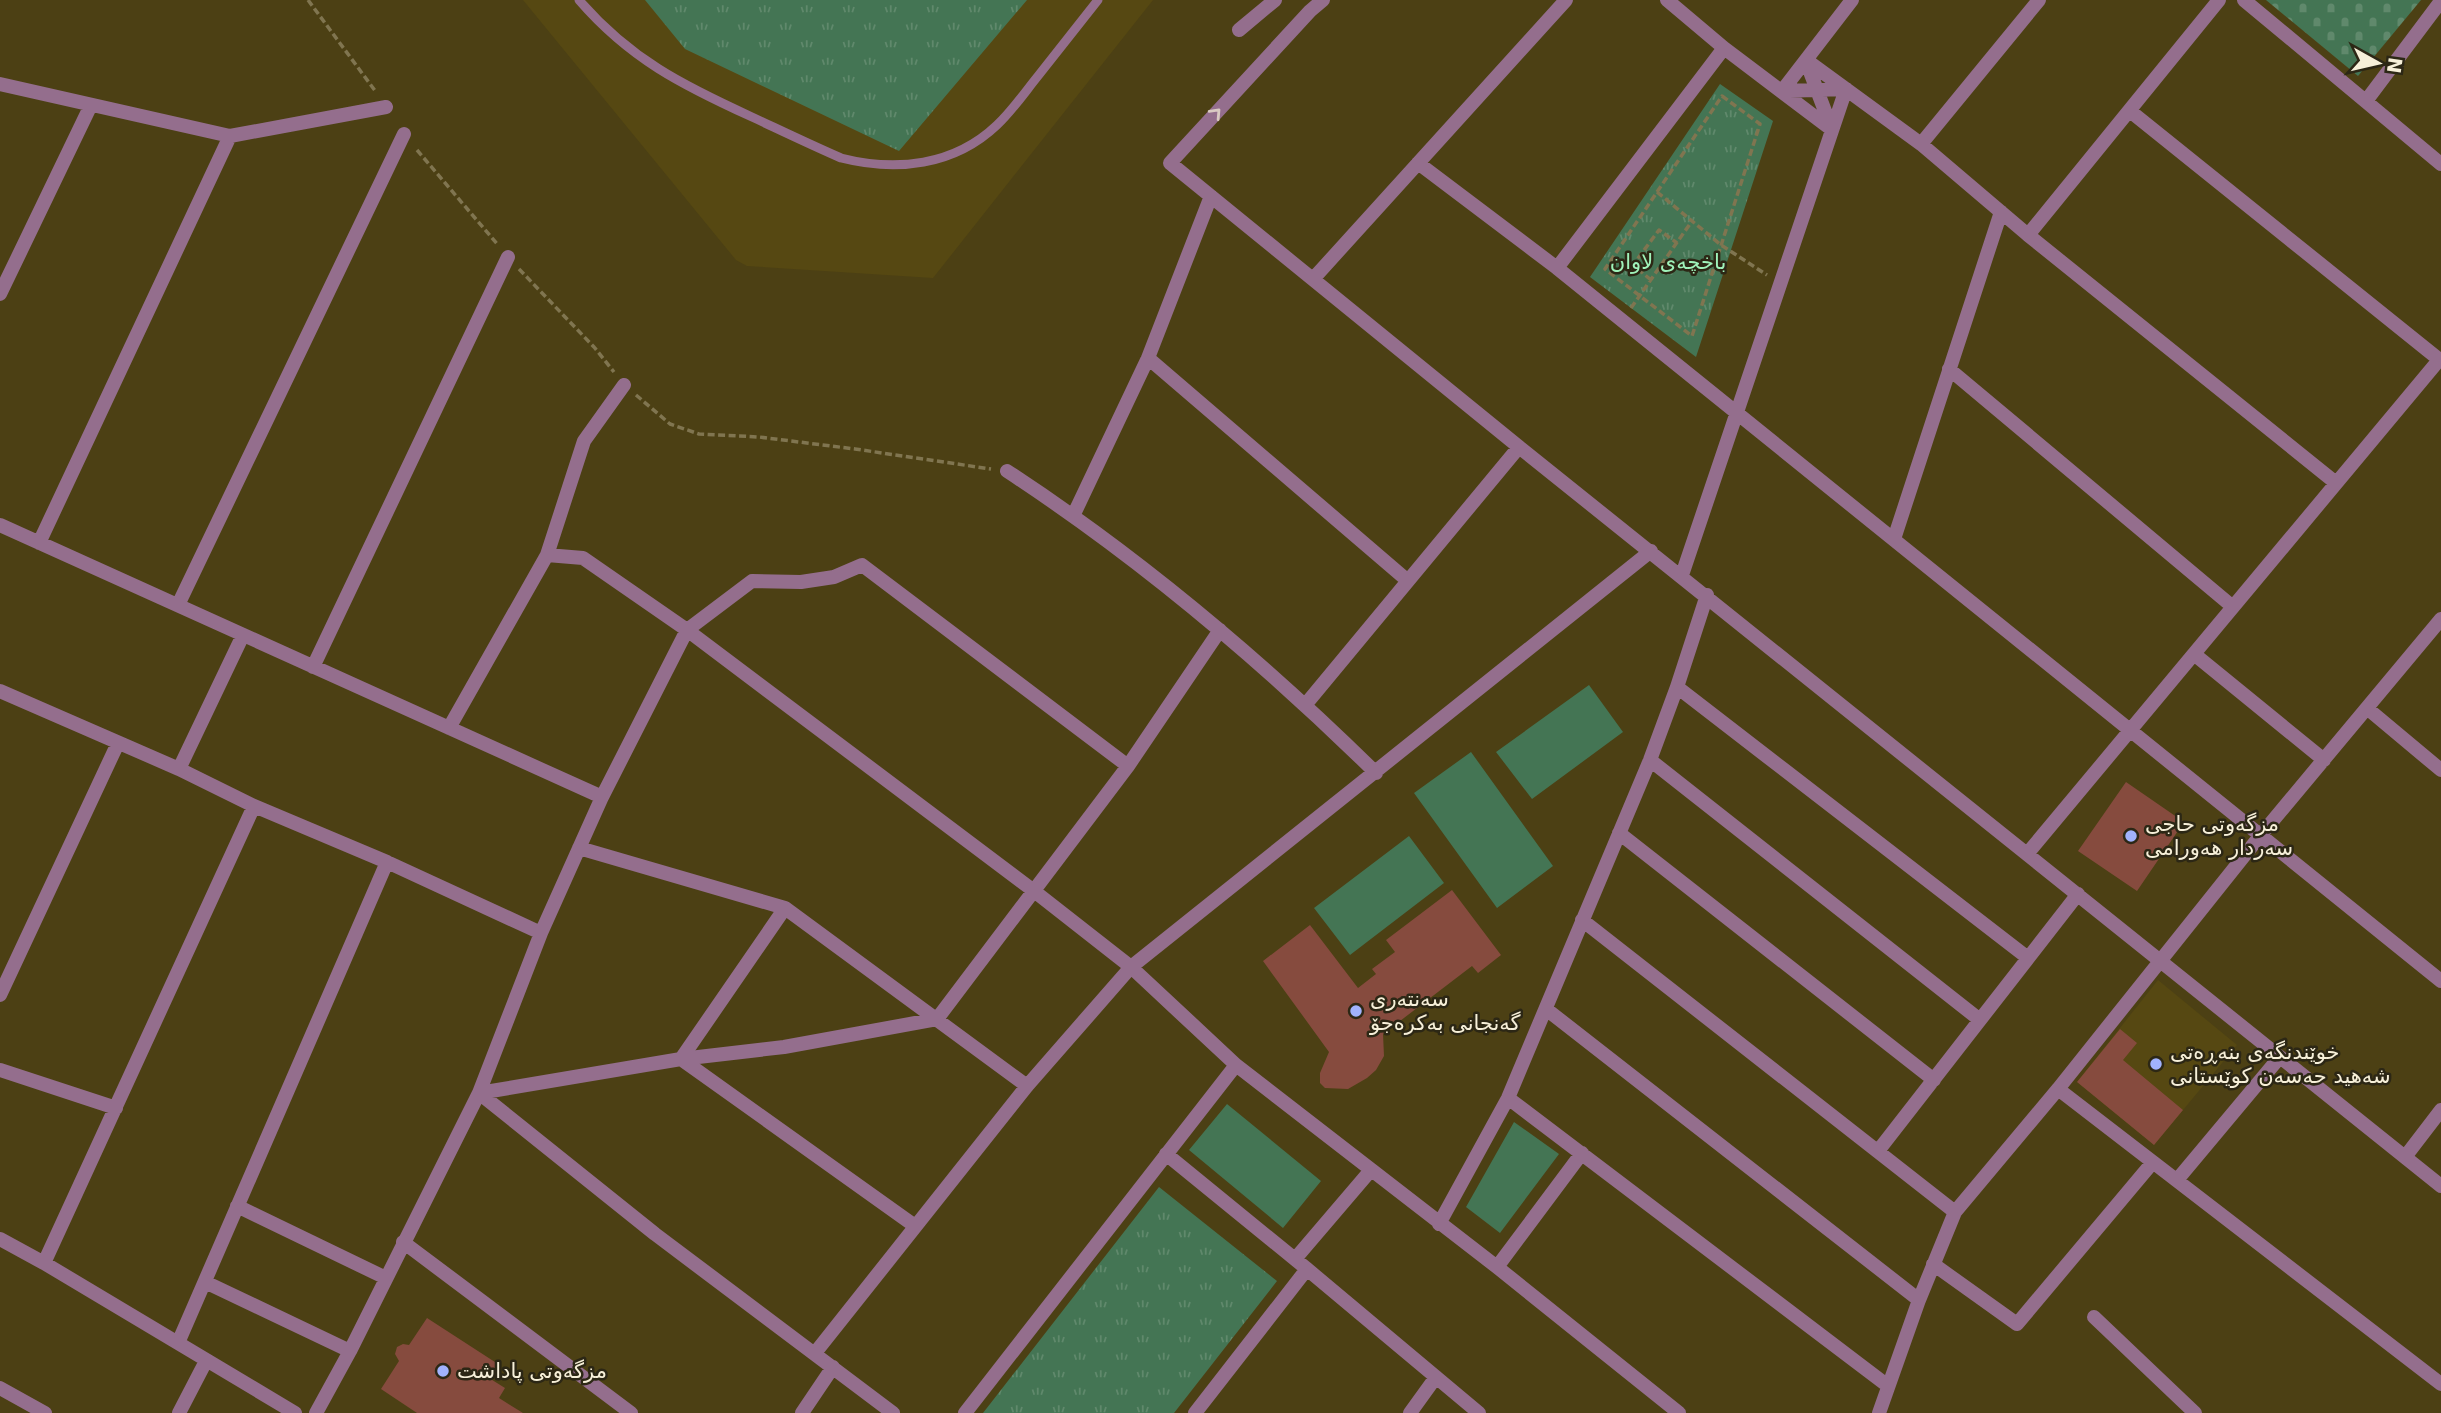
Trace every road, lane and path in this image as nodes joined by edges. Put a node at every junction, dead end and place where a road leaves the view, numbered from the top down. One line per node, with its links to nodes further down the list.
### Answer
1 (308, 0): 22 (path)
2 (579, 0): 3 (lane)
3 (1098, 0)
4 (1275, 0): 13 (street)
5 (1323, 0): 31 (street, one-way to 5)
6 (1566, 0): 28 (street)
7 (1667, 0): 14 (street)
8 (1852, 0): 15 (street)
9 (2039, 0): 27 (street)
10 (2219, 0): 23 (street)
11 (2244, 0): 20 (street)
12 (2441, 1): 20 (street)
13 (1239, 30)
14 (1724, 48): 19 (street); 38 (street)
15 (1806, 60): 17 (street); 18 (street); 19 (street)
16 (0, 84): 21 (street)
17 (1846, 89): 18 (street); 24 (street); 27 (street)
18 (1817, 90): 19 (street); 24 (street)
19 (1782, 91): 24 (street)
20 (2366, 102): 29 (street)
21 (91, 105): 26 (street); 42 (street)
22 (386, 107): 26 (street)
23 (2130, 111): 34 (street); 45 (street)
24 (1831, 129): 41 (street)
25 (404, 134): 37 (path); 61 (street)
26 (230, 136): 55 (street)
27 (1921, 144): 32 (street)
28 (1418, 163): 38 (street); 39 (street)
29 (2441, 164)
30 (1657, 192): 33 (path); 36 (path); 43 (path)
31 (1211, 196): 39 (street); 44 (street)
32 (2001, 212): 34 (street); 46 (street)
33 (1692, 221): 35 (path); 36 (path)
34 (2028, 235): 51 (street)
35 (1677, 243): 40 (path); 40 (path)
36 (1721, 245): 41 (path); 43 (path)
37 (508, 257): 47 (path); 68 (street)
38 (1557, 268): 48 (street)
39 (1314, 279): 49 (street)
40 (1651, 280): 43 (path)
41 (1780, 283): 48 (street)
42 (0, 293)
43 (1639, 296)
44 (1148, 358): 52 (street); 59 (street)
45 (2440, 360): 51 (street)
46 (1949, 369): 54 (street); 62 (street)
47 (624, 385): 50 (path); 57 (street)
48 (1737, 412): 54 (street); 58 (street)
49 (1519, 447): 56 (street); 59 (street)
50 (1007, 471): 52 (street)
51 (2336, 483): 62 (street)
52 (1074, 514): 65 (street)
53 (0, 525): 55 (street)
54 (1894, 539): 74 (street)
55 (39, 543): 61 (street)
56 (1651, 551): 58 (street); 81 (street)
57 (547, 555): 64 (street); 73 (street)
58 (1682, 575): 60 (street)
59 (1408, 581): 71 (street)
60 (1707, 595): 69 (street); 87 (street)
61 (178, 606): 66 (street)
62 (2233, 607): 67 (street)
63 (2441, 619): 72 (street)
64 (687, 630): 78 (street); 82 (street); 89 (street)
65 (1220, 630): 71 (street); 78 (street)
66 (243, 635): 68 (street); 79 (street)
67 (2194, 654): 74 (street); 77 (street)
68 (313, 667): 73 (street)
69 (1677, 687): 76 (street); 94 (street)
70 (0, 691): 75 (street)
71 (1306, 704): 81 (street)
72 (2368, 709): 77 (street); 80 (street)
73 (449, 728): 82 (street)
74 (2132, 729): 85 (street); 87 (street)
75 (118, 743): 79 (street); 98 (street)
76 (1650, 760): 84 (street); 101 (street)
77 (2324, 760): 85 (street)
78 (1128, 766): 89 (street)
79 (179, 769): 83 (street)
80 (2441, 769)
81 (1376, 773): 96 (street)
82 (601, 797): 86 (street)
83 (254, 806): 88 (street); 111 (street)
84 (1619, 834): 92 (street); 106 (street)
85 (2260, 836): 95 (street); 97 (street)
86 (579, 848): 91 (street); 93 (street)
87 (2027, 855): 90 (street)
88 (387, 862): 93 (street); 121 (street)
89 (1034, 891): 96 (street); 100 (street)
90 (2078, 894): 94 (street); 95 (street)
91 (785, 908): 100 (street); 103 (street)
92 (1582, 920): 99 (street); 113 (street)
93 (541, 933): 109 (street)
94 (2028, 958): 101 (street)
95 (2161, 961): 102 (street); 108 (street)
96 (1130, 967): 104 (street); 107 (street)
97 (2441, 981)
98 (0, 995)
99 (1546, 1009): 110 (street); 133 (street)
100 (937, 1018): 103 (street); 107 (street)
101 (1980, 1020): 106 (street)
102 (2279, 1058): 116 (street); 119 (street)
103 (681, 1059): 109 (street); 124 (street)
104 (1236, 1065): 115 (street); 118 (street)
105 (0, 1070): 111 (street)
106 (1934, 1080): 113 (street)
107 (1027, 1086): 124 (street)
108 (2058, 1089): 117 (street); 122 (street)
109 (479, 1093): 126 (street); 137 (street)
110 (1508, 1098): 114 (street); 123 (street)
111 (116, 1108): 127 (street)
112 (2441, 1110): 116 (street)
113 (1878, 1151): 122 (street)
114 (1582, 1153): 130 (street); 142 (street)
115 (1166, 1154): 128 (street); 151 (street)
116 (2405, 1157): 120 (street)
117 (2153, 1162): 119 (street); 129 (street)
118 (1371, 1170): 123 (street); 128 (street)
119 (2177, 1180): 141 (street)
120 (2441, 1186)
121 (237, 1206): 131 (street); 132 (street)
122 (1955, 1212): 129 (street)
123 (1439, 1224): 130 (street)
124 (915, 1226): 137 (street)
125 (0, 1239): 127 (street)
126 (403, 1242): 131 (street); 148 (street)
127 (44, 1263): 135 (street)
128 (1301, 1264): 140 (street); 152 (street)
129 (1933, 1264): 133 (street)
130 (1497, 1267): 155 (street)
131 (386, 1278): 136 (street)
132 (205, 1282): 135 (street); 136 (street)
133 (1919, 1300): 142 (street)
134 (2094, 1317): 157 (street)
135 (178, 1343): 138 (street)
136 (350, 1351): 147 (street)
137 (815, 1353): 139 (street)
138 (206, 1361): 145 (street); 146 (street)
139 (833, 1367): 149 (street); 150 (street)
140 (1436, 1377): 153 (street); 154 (street)
141 (2441, 1384)
142 (1888, 1386): 156 (street)
143 (0, 1388): 144 (street)
144 (44, 1413)
145 (179, 1413)
146 (295, 1413)
147 (316, 1413)
148 (631, 1413)
149 (803, 1413)
150 (893, 1413)
151 (965, 1413)
152 (1195, 1413)
153 (1410, 1413)
154 (1479, 1413)
155 (1679, 1413)
156 (1879, 1413)
157 (2195, 1413)

